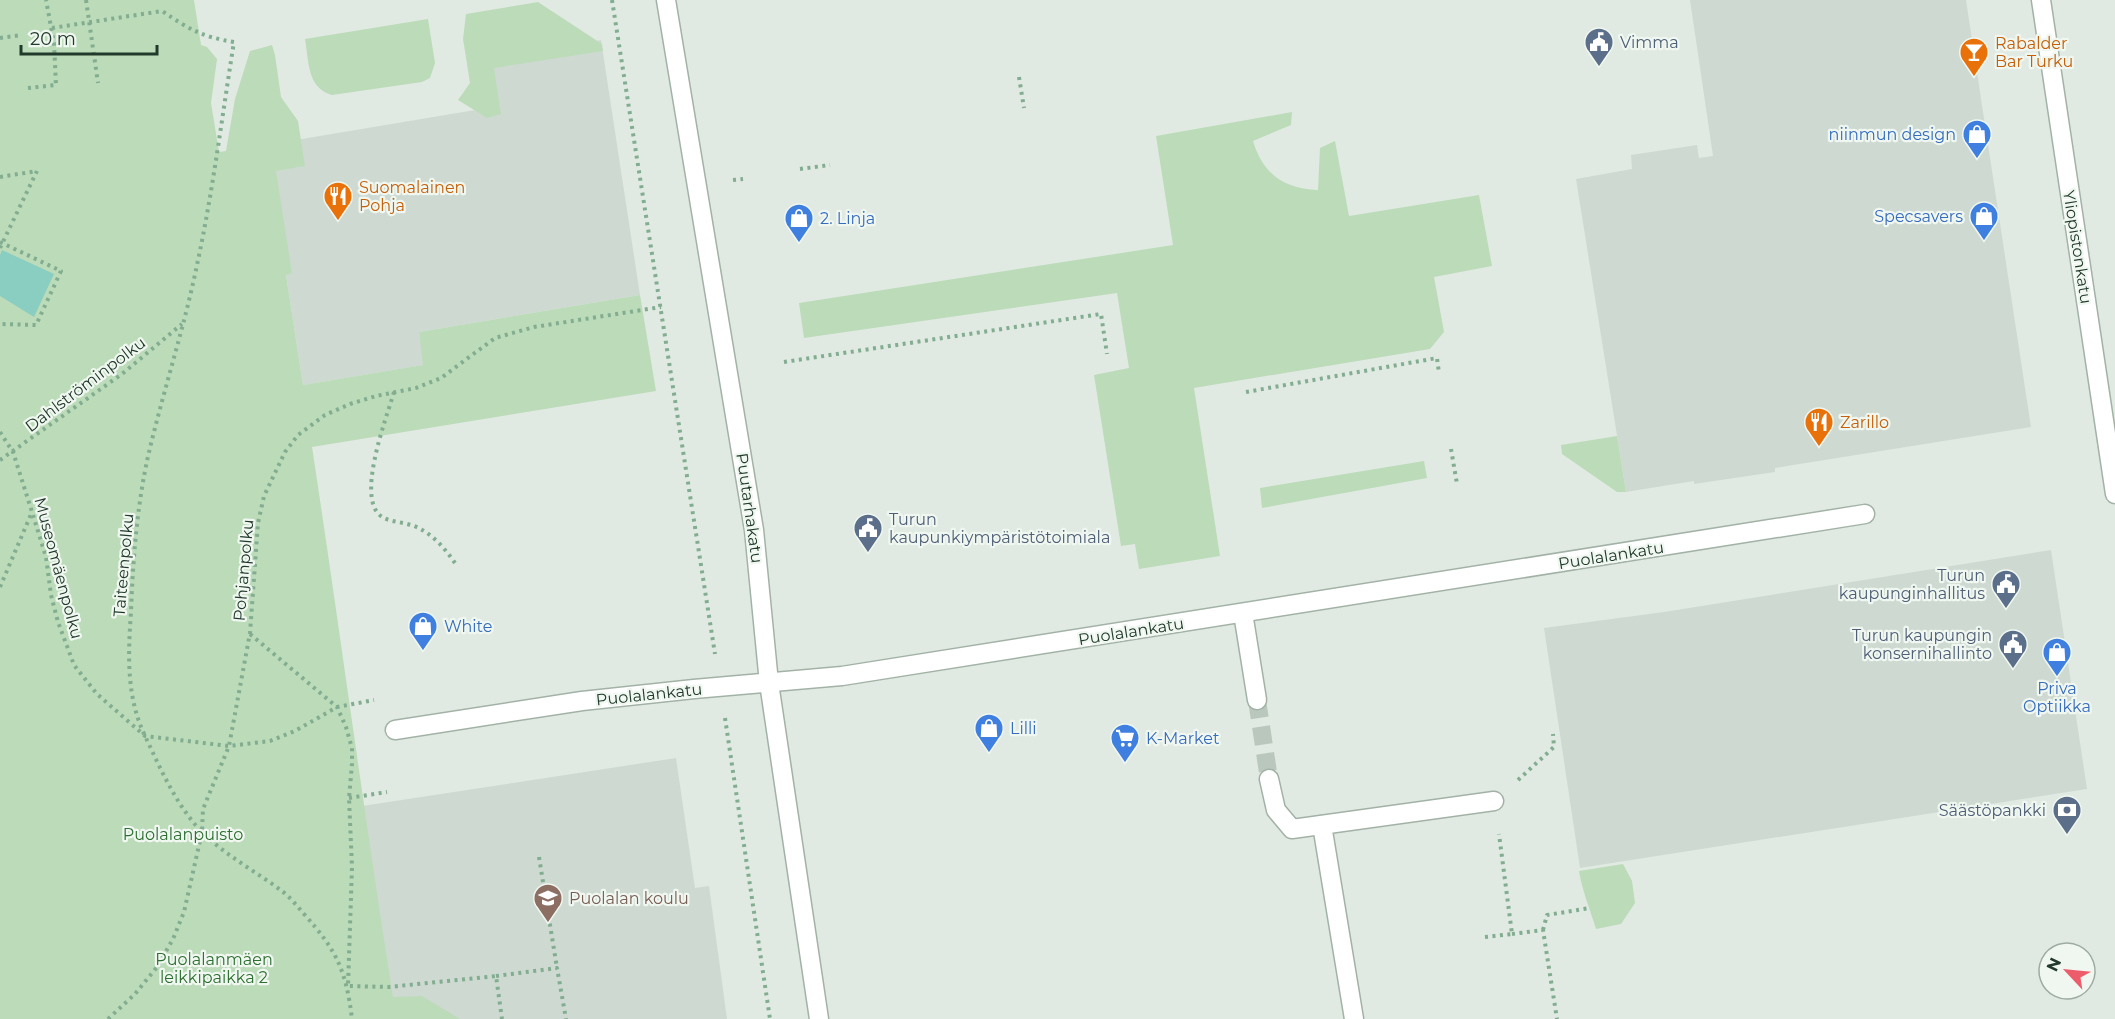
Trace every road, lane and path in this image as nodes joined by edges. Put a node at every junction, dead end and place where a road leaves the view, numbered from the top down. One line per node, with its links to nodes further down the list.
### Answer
1 (46, 0): 7 (path)
2 (86, 0): 6 (path)
3 (612, 0): 20 (path)
4 (666, 0): 41 (street, Puutarhakatu)
5 (2041, 0): 33 (street, Yliopistonkatu)
6 (89, 23): 7 (path); 11 (path); 22 (path, Taiteenpolku)
7 (52, 28): 12 (path)
8 (22, 35): 9 (path)
9 (0, 38)
10 (1019, 77): 13 (path)
11 (98, 83)
12 (28, 88)
13 (1024, 108)
14 (830, 165): 15 (path)
15 (800, 169)
16 (0, 177): 19 (path)
17 (743, 179): 18 (path)
18 (733, 180)
19 (1, 244): 21 (path)
20 (661, 307): 27 (path, Pohjanpolku); 40 (path)
21 (0, 324)
22 (183, 324): 30 (path, Dahlströminpolku); 48 (path, Taiteenpolku)
23 (1107, 354): 24 (path)
24 (784, 362)
25 (1439, 373): 26 (path)
26 (1246, 392)
27 (394, 393): 36 (path); 39 (path, Pohjanpolku)
28 (0, 432): 30 (path, Museomäenpolku)
29 (1451, 449): 32 (path)
30 (13, 452): 31 (path, Dahlströminpolku); 34 (path, Museomäenpolku)
31 (0, 460)
32 (1457, 484)
33 (2115, 494)
34 (33, 512): 37 (path); 48 (path, Museomäenpolku)
35 (1865, 514): 38 (street, Puolalankatu)
36 (455, 563)
37 (0, 587)
38 (1243, 613): 41 (street, Puolalankatu); 43 (street)
39 (250, 633): 44 (path); 49 (path, Pohjanpolku)
40 (713, 644)
41 (769, 683): 46 (street, Puolalankatu); 69 (street, Puutarhakatu)
42 (374, 700): 44 (path)
43 (1257, 700)
44 (337, 707): 49 (path); 52 (path)
45 (724, 715): 68 (path)
46 (394, 730)
47 (1553, 734): 53 (path)
48 (145, 736): 49 (path); 55 (path, Taiteenpolku)
49 (229, 746): 55 (path, Pohjanpolku)
50 (1269, 779): 54 (street)
51 (387, 792): 52 (path)
52 (349, 798): 63 (path)
53 (1494, 801): 54 (street); 59 (path)
54 (1322, 825): 70 (street)
55 (202, 832): 63 (path, Taiteenpolku); 64 (path, Pohjanpolku)
56 (539, 856): 61 (path)
57 (1590, 908): 58 (path)
58 (1543, 930): 59 (path); 71 (path)
59 (1512, 934): 60 (path)
60 (1485, 937)
61 (557, 968): 62 (path); 67 (path)
62 (496, 976): 63 (path); 66 (path)
63 (348, 986): 65 (path, Taiteenpolku)
64 (108, 1019)
65 (352, 1019)
66 (502, 1019)
67 (566, 1019)
68 (770, 1019)
69 (819, 1019)
70 (1354, 1019)
71 (1557, 1019)

